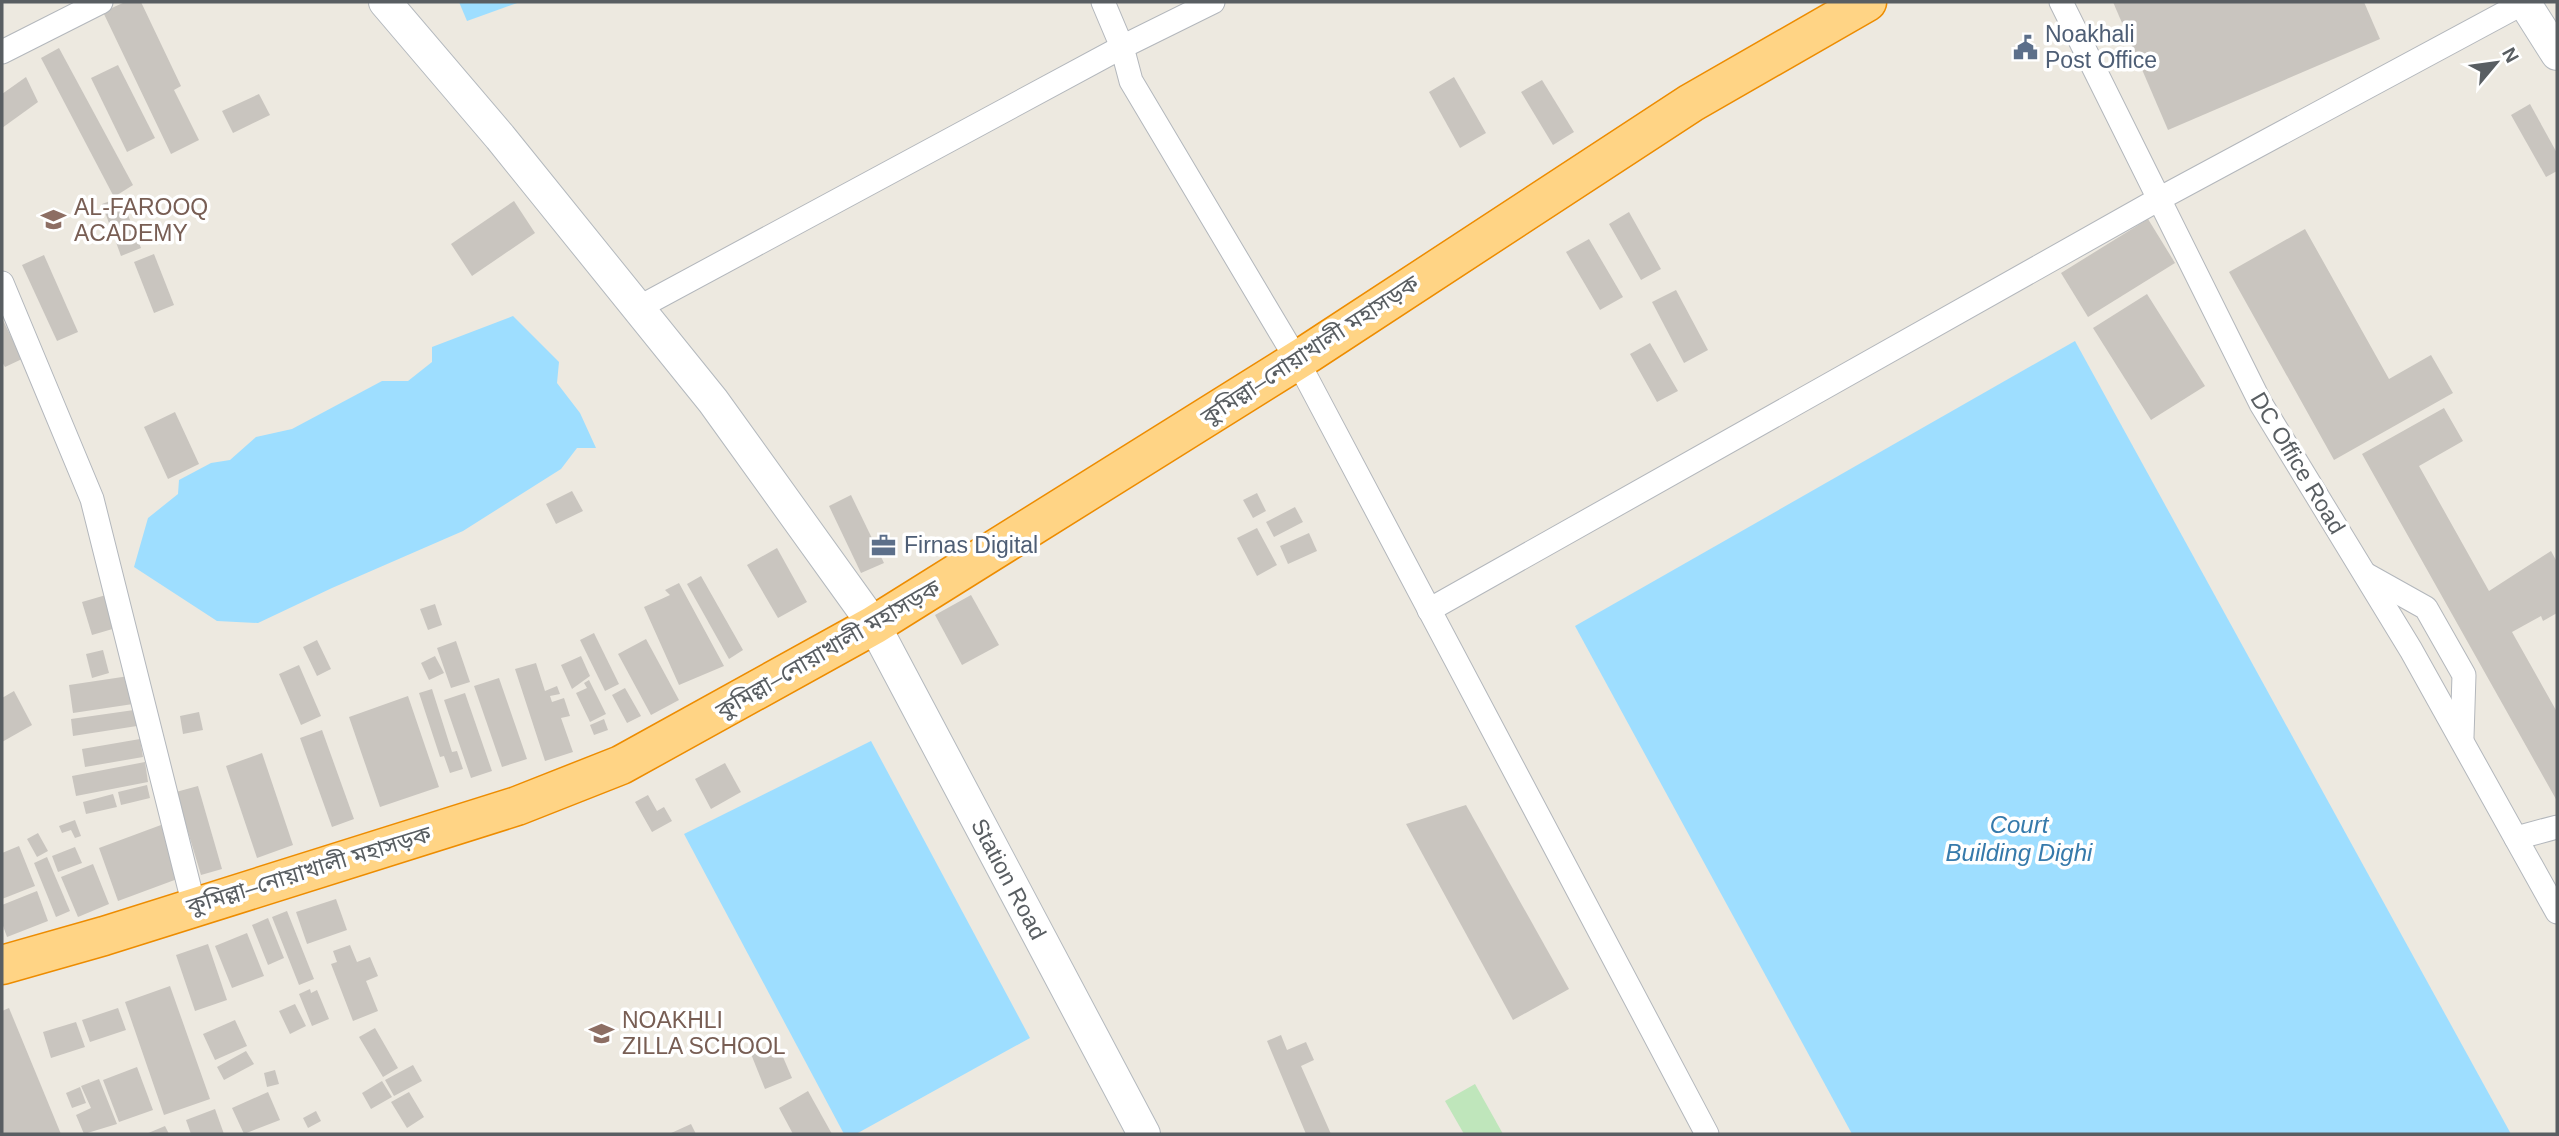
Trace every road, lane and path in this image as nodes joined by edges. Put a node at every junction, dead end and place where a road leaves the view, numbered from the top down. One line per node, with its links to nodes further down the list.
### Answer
1 (102, 2): 9 (street)
2 (385, 2): 13 (main road, Station Road)
3 (1103, 2): 8 (street)
4 (1213, 2): 8 (street)
5 (1867, 2): 14 (highway, কুমিল্লা–নোয়াখালী মহাসড়ক)
6 (2061, 2): 11 (street, DC Office Road)
7 (2524, 2): 10 (main road); 11 (street)
8 (1122, 47): 13 (street); 14 (street)
9 (2, 52)
10 (2557, 54)
11 (2159, 199): 15 (street, DC Office Road); 16 (street)
12 (2, 283): 21 (street)
13 (638, 308): 17 (main road, Station Road)
14 (1297, 360): 16 (street); 17 (highway, কুমিল্লা–নোয়াখালী মহাসড়ক)
15 (2365, 573): 18 (street, DC Office Road); 18 (street)
16 (1429, 610): 25 (street)
17 (874, 625): 21 (highway, কুমিল্লা–নোয়াখালী মহাসড়ক); 24 (main road, Station Road)
18 (2462, 740): 20 (street, DC Office Road)
19 (2557, 827): 20 (street)
20 (2516, 838): 22 (street, DC Office Road)
21 (194, 906): 23 (highway, কুমিল্লা–নোয়াখালী মহাসড়ক)
22 (2557, 912)
23 (2, 965)
24 (1144, 1134)
25 (1707, 1134)

